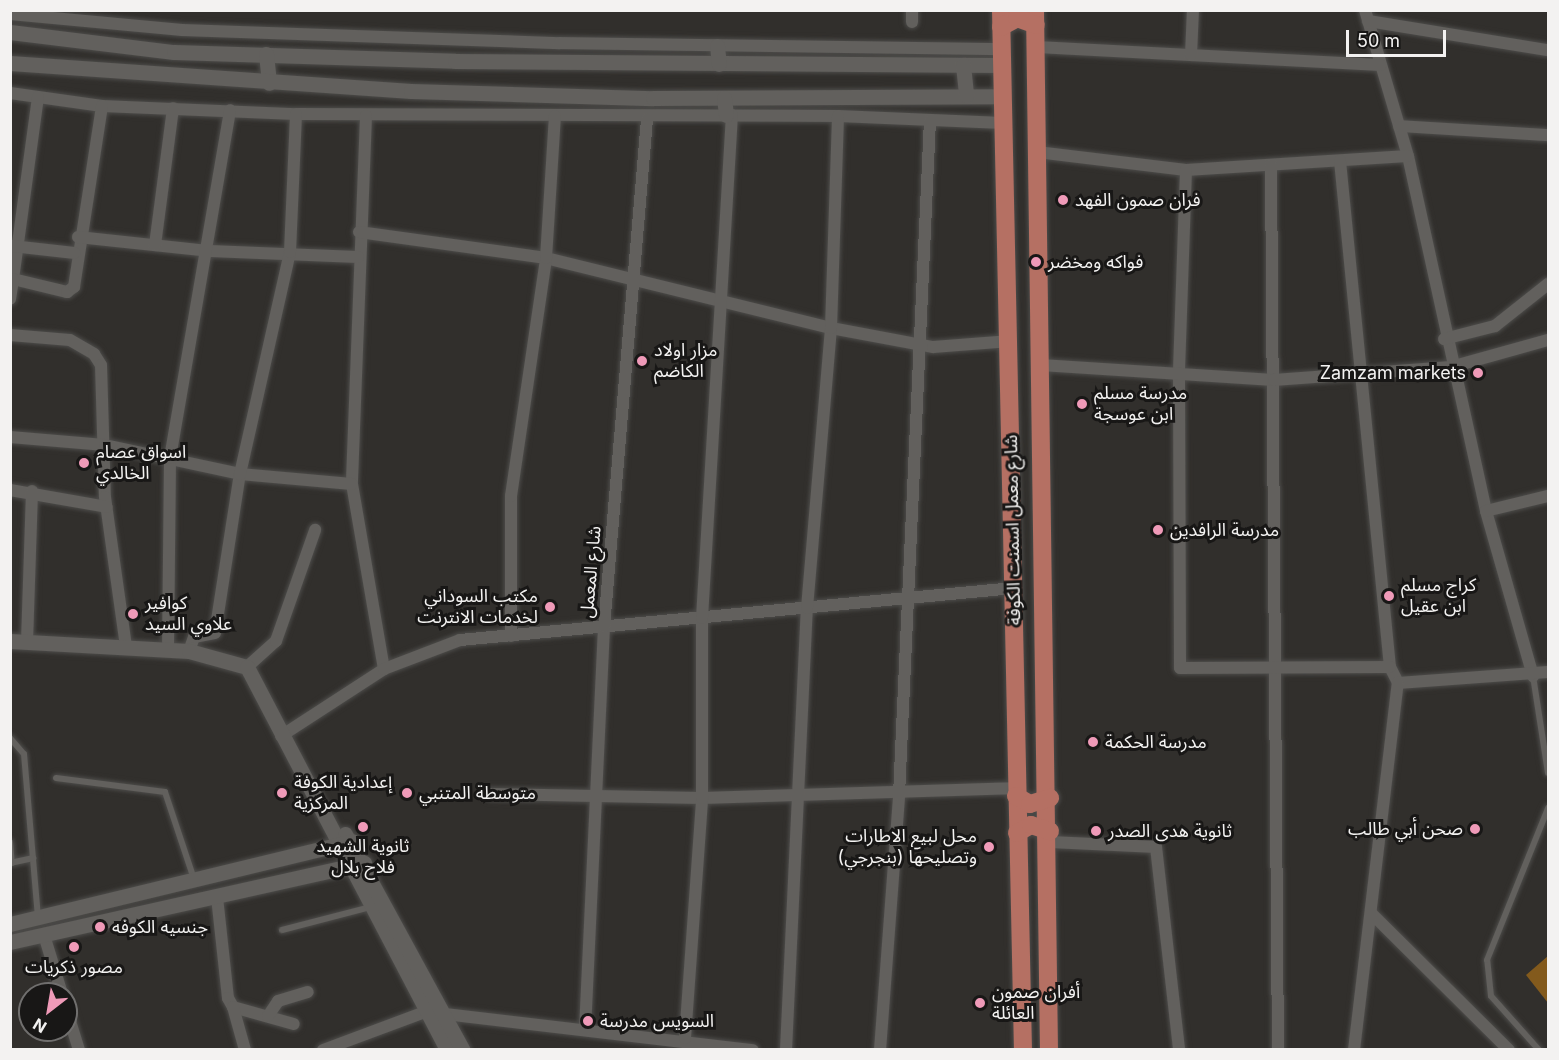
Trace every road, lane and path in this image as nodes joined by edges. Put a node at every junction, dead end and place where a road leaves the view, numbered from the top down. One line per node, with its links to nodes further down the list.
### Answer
1 (1193, 10): 11 (street)
2 (10, 14): 7 (street)
3 (1367, 16): 9 (street); 16 (street)
4 (1036, 18): 5 (main road); 8 (main road, شارع معمل اسمنت الكوفة)
5 (1001, 19): 12 (main road, شارع معمل اسمنت الكوفة)
6 (10, 32): 10 (street)
7 (717, 46): 12 (street); 14 (street)
8 (1037, 47): 11 (street); 36 (main road, شارع معمل اسمنت الكوفة)
9 (1548, 50)
10 (266, 54): 14 (street); 17 (street)
11 (1191, 56): 16 (street)
12 (1001, 57): 15 (street); 20 (main road, شارع معمل اسمنت الكوفة)
13 (10, 63): 17 (street)
14 (719, 64): 15 (street)
15 (963, 65): 19 (street)
16 (1381, 65): 34 (street)
17 (269, 83): 22 (street)
18 (10, 93): 21 (street)
19 (966, 96): 20 (street); 22 (street)
20 (1002, 96): 33 (main road, شارع معمل اسمنت الكوفة)
21 (38, 97): 23 (street); 44 (street)
22 (724, 98): 27 (street)
23 (102, 106): 24 (street); 42 (street)
24 (173, 108): 25 (street); 43 (street)
25 (230, 110): 26 (street); 45 (street)
26 (296, 114): 28 (street); 46 (street)
27 (729, 115): 30 (street); 31 (street); 54 (street)
28 (366, 116): 29 (street); 41 (street)
29 (555, 116): 31 (street); 49 (street)
30 (838, 116): 32 (street); 55 (street)
31 (647, 119): 51 (street, شارع المعمل)
32 (930, 121): 33 (street); 60 (street)
33 (1003, 123): 59 (main road, شارع معمل اسمنت الكوفة)
34 (1399, 126): 35 (street); 37 (street)
35 (1548, 135)
36 (1037, 152): 40 (street); 61 (main road, شارع معمل اسمنت الكوفة)
37 (1408, 156): 38 (street); 57 (street)
38 (1340, 161): 39 (street); 64 (street)
39 (1271, 165): 40 (street); 65 (street)
40 (1186, 170): 63 (street)
41 (359, 232): 48 (street); 49 (street)
42 (78, 237): 43 (street); 47 (street)
43 (155, 245): 45 (street)
44 (14, 246): 47 (street); 50 (street)
45 (210, 251): 46 (street); 68 (street)
46 (290, 252): 48 (street); 69 (street)
47 (75, 253): 50 (street)
48 (358, 256): 70 (street)
49 (546, 258): 51 (street); 82 (street)
50 (13, 279): 53 (street)
51 (635, 279): 54 (street); 81 (street, شارع المعمل)
52 (1548, 284): 57 (street)
53 (10, 299)
54 (720, 299): 55 (street); 80 (street)
55 (831, 328): 60 (street); 79 (street)
56 (10, 335): 67 (street)
57 (1444, 339): 62 (street)
58 (1548, 340): 62 (street)
59 (1011, 341): 60 (street); 77 (main road, شارع معمل اسمنت الكوفة)
60 (921, 345): 78 (street)
61 (1041, 364): 63 (street); 105 (main road, شارع معمل اسمنت الكوفة)
62 (1450, 367): 64 (street); 75 (street)
63 (1179, 374): 65 (street); 89 (street)
64 (1364, 375): 65 (street); 90 (street)
65 (1274, 380): 89 (street)
66 (10, 437): 67 (street)
67 (105, 445): 68 (street); 74 (street)
68 (170, 458): 69 (street); 86 (street)
69 (240, 474): 70 (street); 87 (street)
70 (352, 484): 91 (street)
71 (10, 490): 72 (street)
72 (32, 491): 74 (street); 84 (street)
73 (1548, 496): 75 (street)
74 (106, 507): 85 (street)
75 (1486, 511): 93 (street)
76 (315, 530): 88 (street)
77 (1014, 588): 78 (street); 99 (main road, شارع معمل اسمنت الكوفة)
78 (909, 598): 79 (street); 101 (street)
79 (807, 608): 80 (street); 103 (street)
80 (702, 618): 81 (street); 104 (street)
81 (604, 627): 82 (street); 102 (street, شارع المعمل)
82 (511, 636): 91 (street)
83 (10, 641): 84 (street)
84 (27, 642): 85 (street)
85 (126, 646): 86 (street)
86 (168, 651): 87 (street)
87 (189, 651): 88 (street)
88 (247, 667): 95 (street)
89 (1278, 667): 90 (street); 143 (street)
90 (1390, 667): 94 (street)
91 (384, 669): 95 (street)
92 (1548, 672): 93 (street)
93 (1533, 676): 94 (street); 97 (lane)
94 (1398, 683): 117 (street)
95 (281, 736): 110 (street)
96 (10, 738): 111 (lane)
97 (1548, 773)
98 (56, 778): 114 (lane)
99 (1016, 792): 101 (street); 105 (main road); 107 (main road, شارع معمل اسمنت الكوفة)
100 (490, 794): 102 (street)
101 (899, 795): 103 (street); 139 (street)
102 (593, 796): 104 (street); 130 (street, شارع المعمل)
103 (802, 796): 104 (street); 138 (street)
104 (702, 798): 131 (street)
105 (1050, 798): 108 (main road, شارع معمل اسمنت الكوفة)
106 (1548, 808): 146 (lane)
107 (1017, 833): 108 (main road); 140 (main road, شارع معمل اسمنت الكوفة)
108 (1051, 836): 141 (main road, شارع معمل اسمنت الكوفة); 142 (street)
109 (10, 842): 112 (lane)
110 (347, 843): 113 (street); 114 (street)
111 (33, 858): 112 (lane); 118 (lane)
112 (11, 863)
113 (359, 864): 115 (street); 116 (street); 127 (street)
114 (195, 880): 118 (street)
115 (217, 897): 121 (street); 125 (street)
116 (374, 906): 120 (lane); 126 (street)
117 (1372, 914): 144 (street); 145 (street)
118 (39, 918): 119 (street)
119 (10, 924)
120 (282, 930)
121 (44, 935): 122 (street); 123 (street)
122 (10, 942)
123 (58, 982)
124 (308, 992): 128 (street)
125 (233, 1007): 128 (street); 133 (street)
126 (428, 1011): 134 (street); 135 (street)
127 (445, 1014): 130 (street); 136 (street)
128 (268, 1016): 129 (street)
129 (294, 1024)
130 (585, 1030): 131 (street)
131 (685, 1038): 132 (street)
132 (703, 1045): 137 (street)
133 (245, 1050)
134 (323, 1050)
135 (447, 1050)
136 (463, 1050)
137 (753, 1050)
138 (786, 1050)
139 (880, 1050)
140 (1023, 1050)
141 (1050, 1050)
142 (1179, 1050)
143 (1278, 1050)
144 (1354, 1050)
145 (1509, 1050)
146 (1539, 1050)

